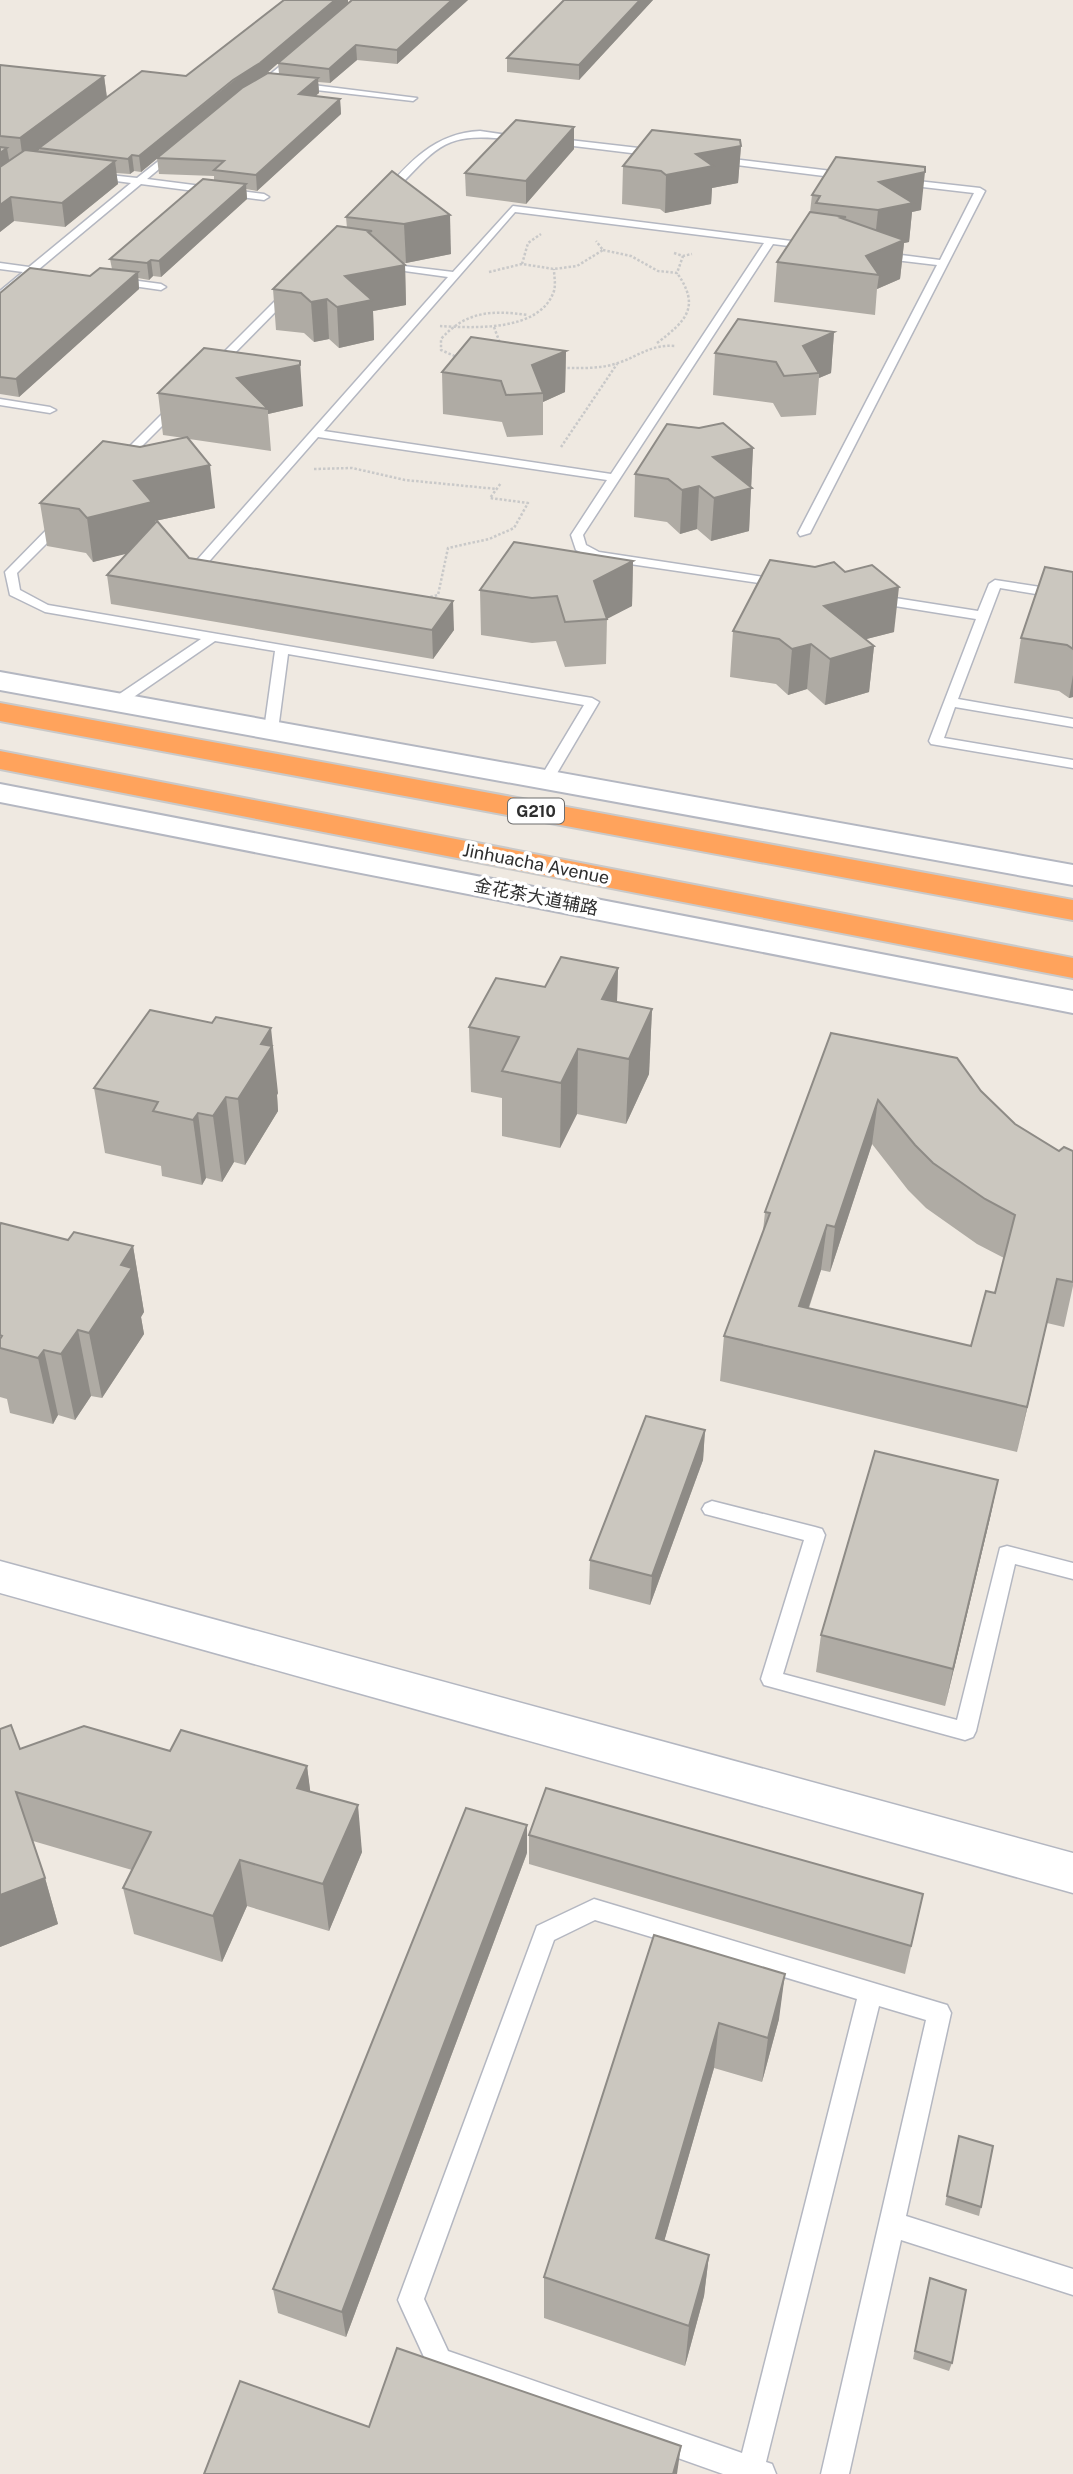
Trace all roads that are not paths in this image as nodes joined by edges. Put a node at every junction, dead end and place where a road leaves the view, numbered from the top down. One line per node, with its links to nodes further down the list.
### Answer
1 (308, 46): 2 (lane)
2 (413, 98)
3 (179, 148): 9 (lane)
4 (664, 154): 11 (lane)
5 (705, 159): 7 (lane)
6 (77, 173): 9 (lane)
7 (856, 177)
8 (883, 180): 15 (lane)
9 (140, 181): 10 (lane); 18 (lane)
10 (264, 197)
11 (381, 201)
12 (770, 241): 13 (lane); 20 (lane); 31 (lane)
13 (823, 248)
14 (863, 253): 15 (lane)
15 (943, 262): 33 (lane)
16 (377, 264): 20 (lane)
17 (0, 266): 18 (lane)
18 (32, 270): 19 (lane); 24 (lane)
19 (44, 272)
20 (455, 275): 29 (lane)
21 (109, 281): 22 (lane)
22 (161, 287)
23 (295, 287): 25 (lane)
24 (0, 296)
25 (206, 376)
26 (187, 395): 30 (lane)
27 (0, 402): 28 (lane)
28 (50, 410)
29 (316, 433): 31 (lane); 34 (lane)
30 (108, 474)
31 (615, 478): 35 (lane)
32 (69, 513): 39 (lane)
33 (804, 533)
34 (194, 571)
35 (796, 586)
36 (1073, 596): 38 (lane)
37 (863, 597): 38 (lane)
38 (983, 616): 43 (lane)
39 (212, 637): 40 (lane); 42 (lane)
40 (282, 649): 46 (lane); 49 (lane)
41 (0, 681): 42 (street)
42 (117, 702): 46 (street)
43 (950, 702): 45 (lane); 48 (lane)
44 (0, 712): 52 (highway, G210)
45 (1073, 723)
46 (271, 730): 49 (street)
47 (0, 760): 53 (highway, Jinhuacha Avenue)
48 (1073, 764)
49 (546, 780): 51 (street)
50 (0, 793): 54 (street, 金花茶大道辅路)
51 (1073, 876)
52 (1073, 911)
53 (1073, 968)
54 (1073, 1002)
55 (712, 1509): 56 (lane)
56 (1073, 1571)
57 (0, 1577): 58 (street)
58 (1073, 1873)
59 (871, 1992): 60 (lane); 62 (lane); 63 (lane)
60 (891, 2224): 61 (lane); 64 (lane)
61 (1073, 2282)
62 (710, 2465): 63 (lane)
63 (756, 2472)
64 (835, 2474)

